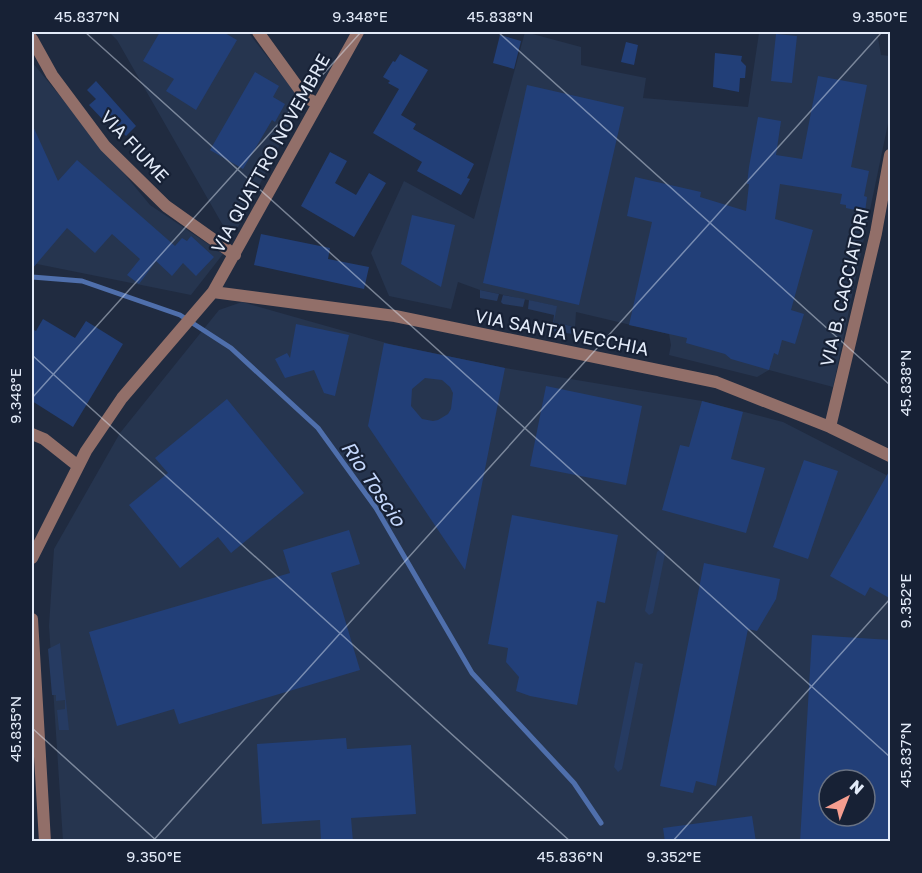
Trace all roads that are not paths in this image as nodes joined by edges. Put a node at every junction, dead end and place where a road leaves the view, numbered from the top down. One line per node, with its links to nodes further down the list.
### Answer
1 (258, 32): 4 (street)
2 (358, 32): 4 (street, VIA QUATTRO NOVEMBRE)
3 (32, 39): 8 (street, VIA FIUME)
4 (318, 104): 8 (street, VIA QUATTRO NOVEMBRE)
5 (891, 155): 7 (street, VIA B. CACCIATORI)
6 (891, 227): 7 (street)
7 (876, 233): 10 (street, VIA B. CACCIATORI)
8 (235, 255): 9 (street, VIA QUATTRO NOVEMBRE)
9 (213, 292): 10 (street, VIA SANTA VECCHIA); 13 (street, VIA QUATTRO NOVEMBRE)
10 (830, 427): 12 (street, VIA SANTA VECCHIA)
11 (32, 434): 13 (street)
12 (891, 456)
13 (78, 466): 14 (street, VIA QUATTRO NOVEMBRE)
14 (32, 558)
15 (32, 620): 16 (street)
16 (45, 842)

